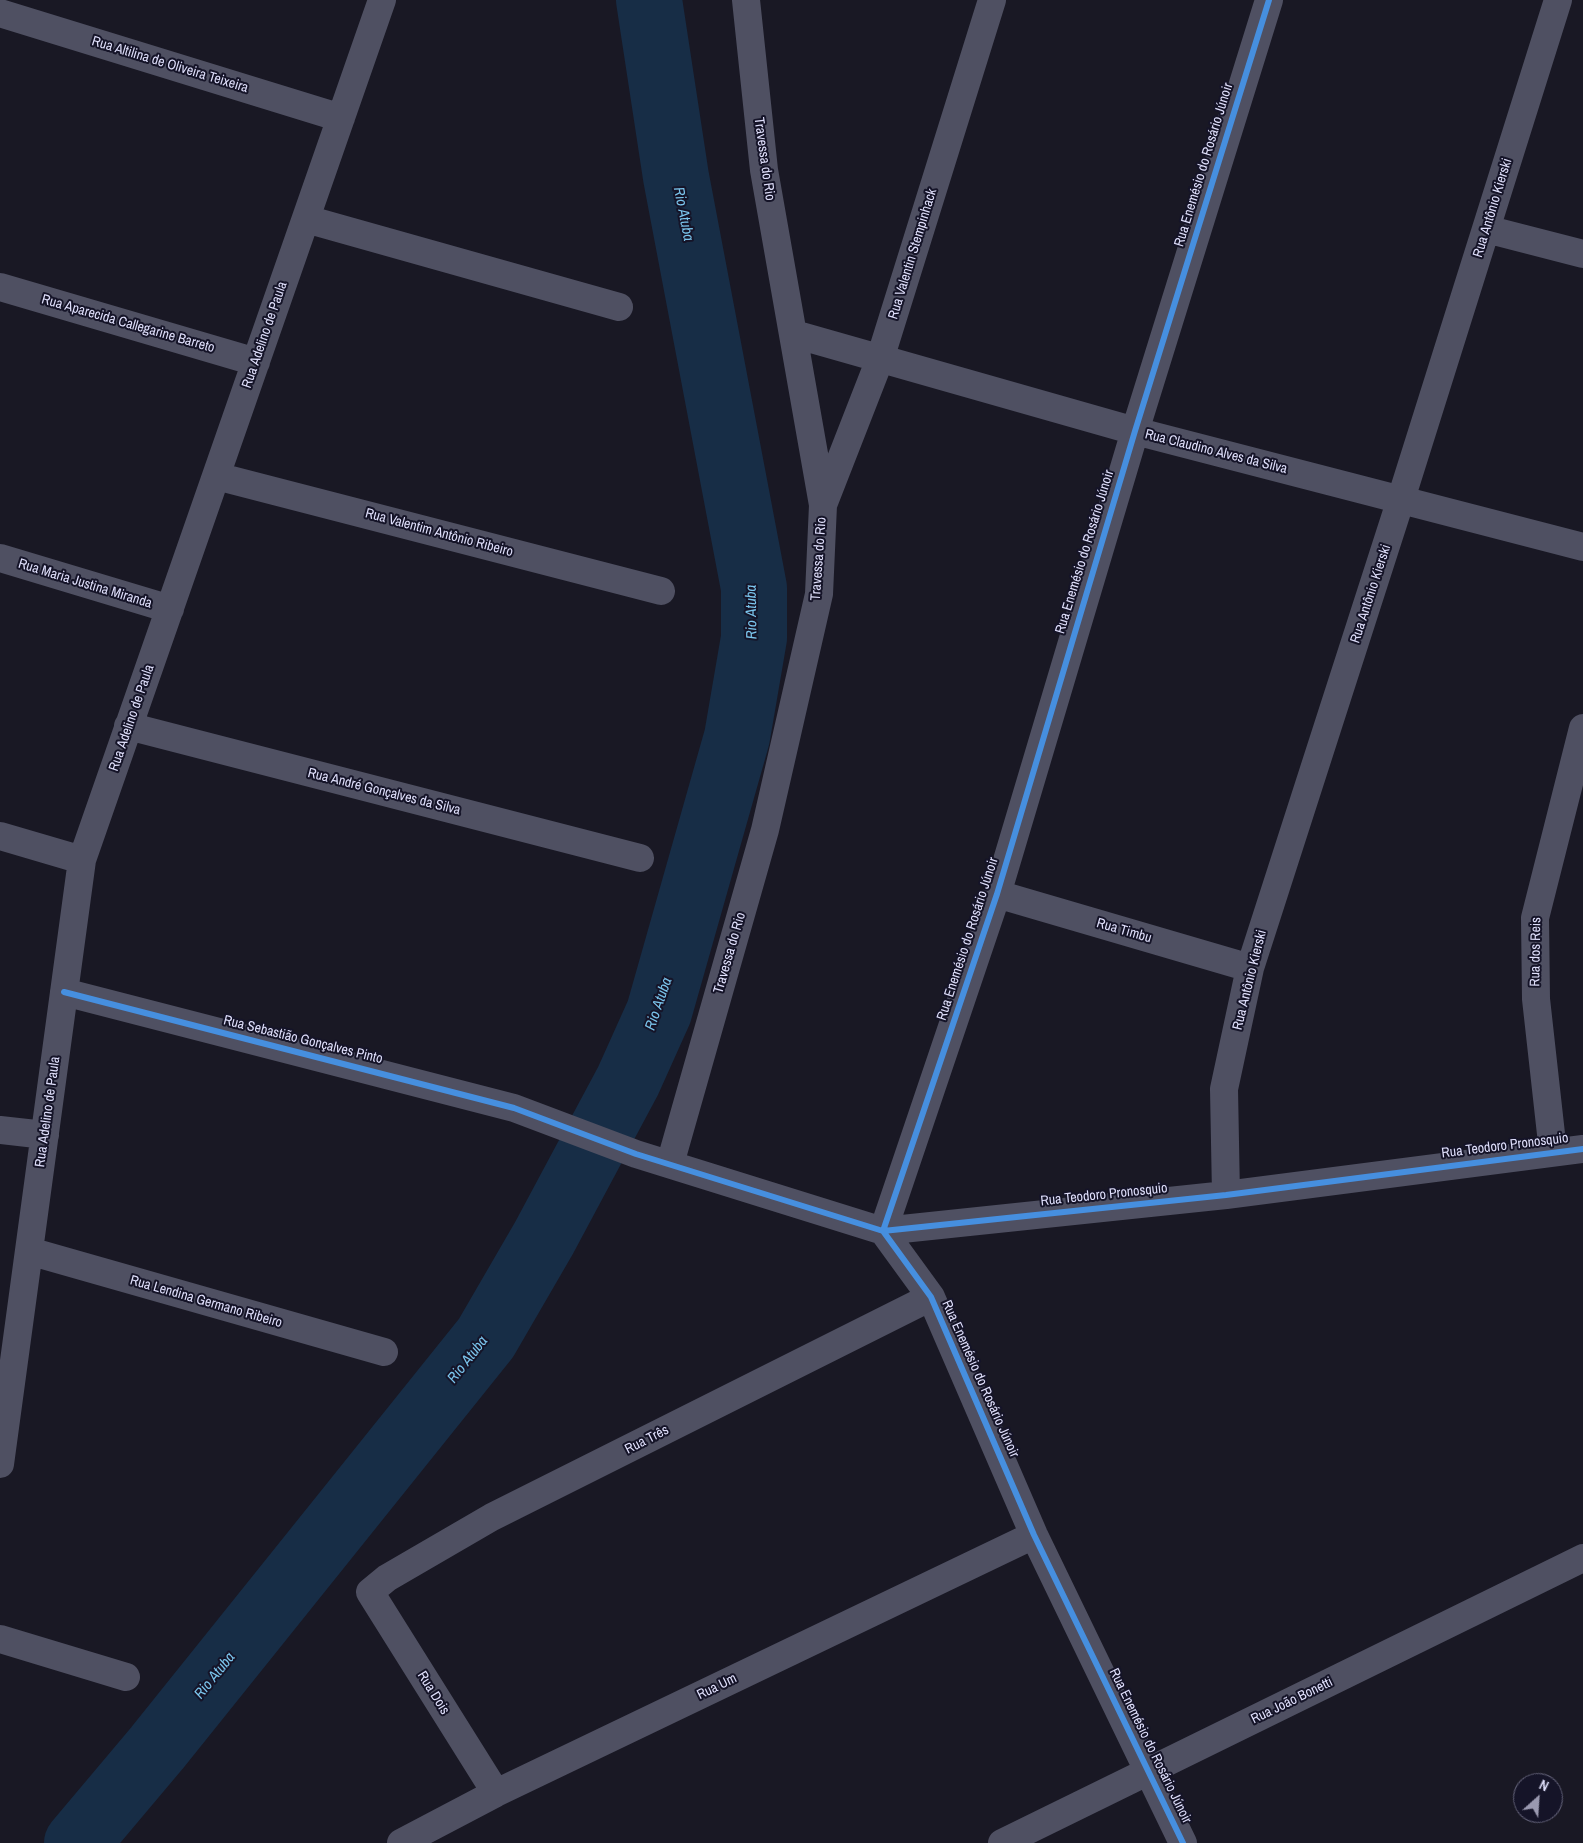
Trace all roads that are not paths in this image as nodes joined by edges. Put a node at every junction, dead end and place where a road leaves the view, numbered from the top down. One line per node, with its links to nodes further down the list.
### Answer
1 (382, 0): 7 (street, Rua Adelino de Paula)
2 (746, 0): 13 (street, Travessa do Rio)
3 (992, 0): 14 (street, Rua Valentin Stempinhack)
4 (1269, 0): 16 (street, Rua Enemésio do Rosário Júnoir)
5 (1558, 0): 9 (street, Rua Antônio Kierski)
6 (0, 12): 7 (street, Rua Altilina de Oliveira Teixeira)
7 (341, 118): 8 (street, Rua Adelino de Paula)
8 (306, 219): 12 (street); 15 (street, Rua Adelino de Paula)
9 (1486, 229): 10 (street); 18 (street, Rua Antônio Kierski)
10 (1583, 254)
11 (0, 287): 15 (street, Rua Aparecida Callegarine Barreto)
12 (619, 307)
13 (794, 334): 14 (street, Rua Claudino Alves da Silva); 19 (street, Travessa do Rio)
14 (880, 359): 16 (street, Rua Claudino Alves da Silva); 19 (street, Rua Valentin Stempinhack)
15 (256, 362): 17 (street, Rua Adelino de Paula)
16 (1134, 431): 18 (street, Rua Claudino Alves da Silva); 29 (street, Rua Enemésio do Rosário Júnoir)
17 (216, 476): 22 (street, Rua Valentim Antônio Ribeiro); 23 (street, Rua Adelino de Paula)
18 (1401, 499): 20 (street, Rua Claudino Alves da Silva); 30 (street, Rua Antônio Kierski)
19 (823, 505): 37 (street, Travessa do Rio)
20 (1583, 546)
21 (0, 558): 23 (street, Rua Maria Justina Miranda)
22 (661, 591)
23 (170, 609): 24 (street, Rua Adelino de Paula)
24 (128, 726): 27 (street, Rua André Gonçalves da Silva); 28 (street, Rua Adelino de Paula)
25 (1583, 728): 35 (street, Rua dos Reis)
26 (0, 836): 28 (street)
27 (640, 858)
28 (82, 860): 31 (street, Rua Adelino de Paula)
29 (997, 894): 30 (street, Rua Timbu); 39 (street, Rua Enemésio do Rosário Júnoir)
30 (1250, 968): 38 (street, Rua Antônio Kierski)
31 (64, 992): 33 (street, Rua Adelino de Paula); 36 (street, Rua Sebastião Gonçalves Pinto)
32 (0, 1130): 33 (street)
33 (45, 1135): 40 (street, Rua Adelino de Paula)
34 (1583, 1149): 35 (street, Rua Teodoro Pronosquio)
35 (1552, 1152): 38 (street, Rua Teodoro Pronosquio)
36 (636, 1154): 37 (street, Rua Teodoro Pronosquio)
37 (670, 1164): 39 (street, Rua Teodoro Pronosquio)
38 (1226, 1195): 39 (street, Rua Teodoro Pronosquio)
39 (883, 1231): 41 (street, Rua Enemésio do Rosário Júnoir)
40 (29, 1251): 42 (street, Rua Lendina Germano Ribeiro); 43 (street, Rua Adelino de Paula)
41 (930, 1297): 45 (street, Rua Enemésio do Rosário Júnoir); 47 (street, Rua Três)
42 (384, 1352)
43 (5, 1390): 44 (street, Rua Adelino de Paula)
44 (0, 1464)
45 (1034, 1535): 50 (street, Rua Enemésio do Rosário Júnoir); 51 (street, Rua Um)
46 (1583, 1558): 50 (street, Rua João Bonetti)
47 (370, 1592): 51 (street, Rua Dois)
48 (0, 1639): 49 (street)
49 (126, 1677)
50 (1148, 1771): 53 (street, Rua João Bonetti); 54 (street, Rua Enemésio do Rosário Júnoir)
51 (496, 1794): 52 (street, Rua Um)
52 (401, 1843)
53 (1002, 1843)
54 (1183, 1843)

